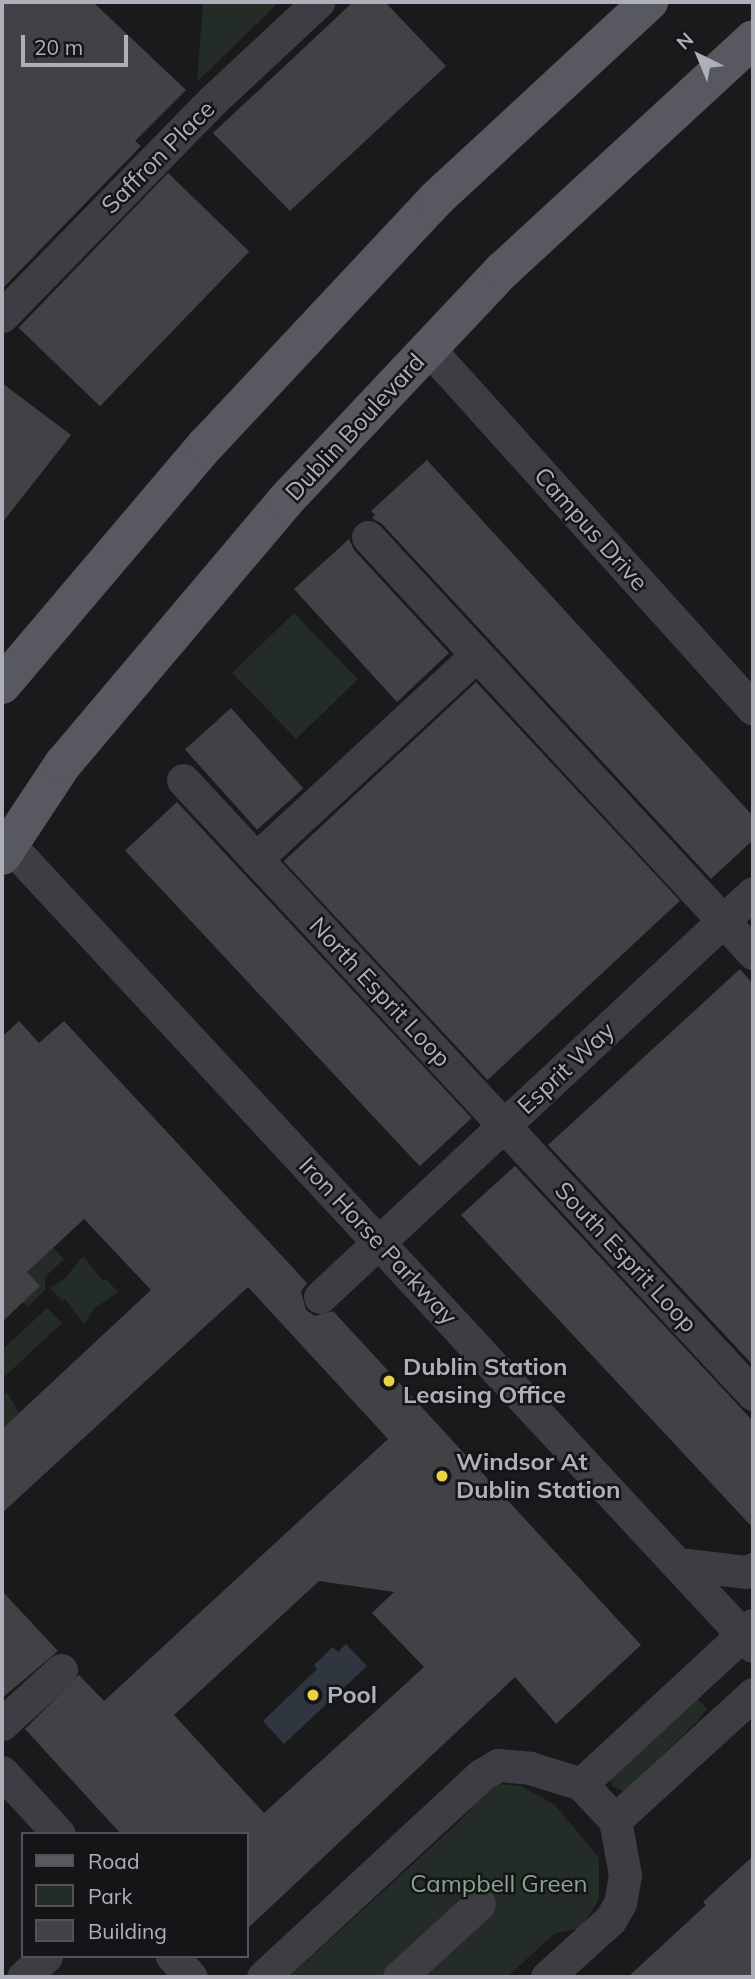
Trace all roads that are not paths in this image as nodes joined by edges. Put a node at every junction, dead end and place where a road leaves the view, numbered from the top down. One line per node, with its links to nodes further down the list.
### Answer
1 (318, 2): 4 (street, Saffron Place)
2 (649, 2): 8 (main road)
3 (753, 39): 5 (main road, Dublin Boulevard)
4 (2, 316)
5 (429, 349): 9 (street, Campus Drive); 11 (main road, Dublin Boulevard)
6 (368, 537): 7 (street)
7 (477, 654): 12 (street); 14 (street)
8 (2, 685)
9 (753, 709)
10 (183, 780): 12 (street, North Esprit Loop)
11 (4, 847): 17 (street, Iron Horse Parkway)
12 (256, 859): 16 (street, North Esprit Loop)
13 (753, 893): 14 (street, Esprit Way)
14 (723, 921): 15 (street); 16 (street, Esprit Way)
15 (753, 953)
16 (504, 1126): 17 (street, Esprit Way); 19 (street, South Esprit Loop)
17 (379, 1242): 18 (street, Esprit Way); 20 (street, Iron Horse Parkway)
18 (320, 1297)
19 (752, 1389)
20 (678, 1564): 21 (street); 22 (street, Iron Horse Parkway)
21 (753, 1569)
22 (750, 1635): 27 (street)
23 (61, 1670): 25 (street)
24 (753, 1694): 28 (street)
25 (2, 1724)
26 (2, 1772): 29 (street)
27 (581, 1784): 28 (street); 35 (street)
28 (615, 1820): 37 (street)
29 (57, 1832)
30 (480, 1904): 36 (street)
31 (44, 1958): 33 (street)
32 (174, 1958): 34 (street)
33 (23, 1977)
34 (191, 1977)
35 (263, 1977)
36 (399, 1977)
37 (547, 1977)

